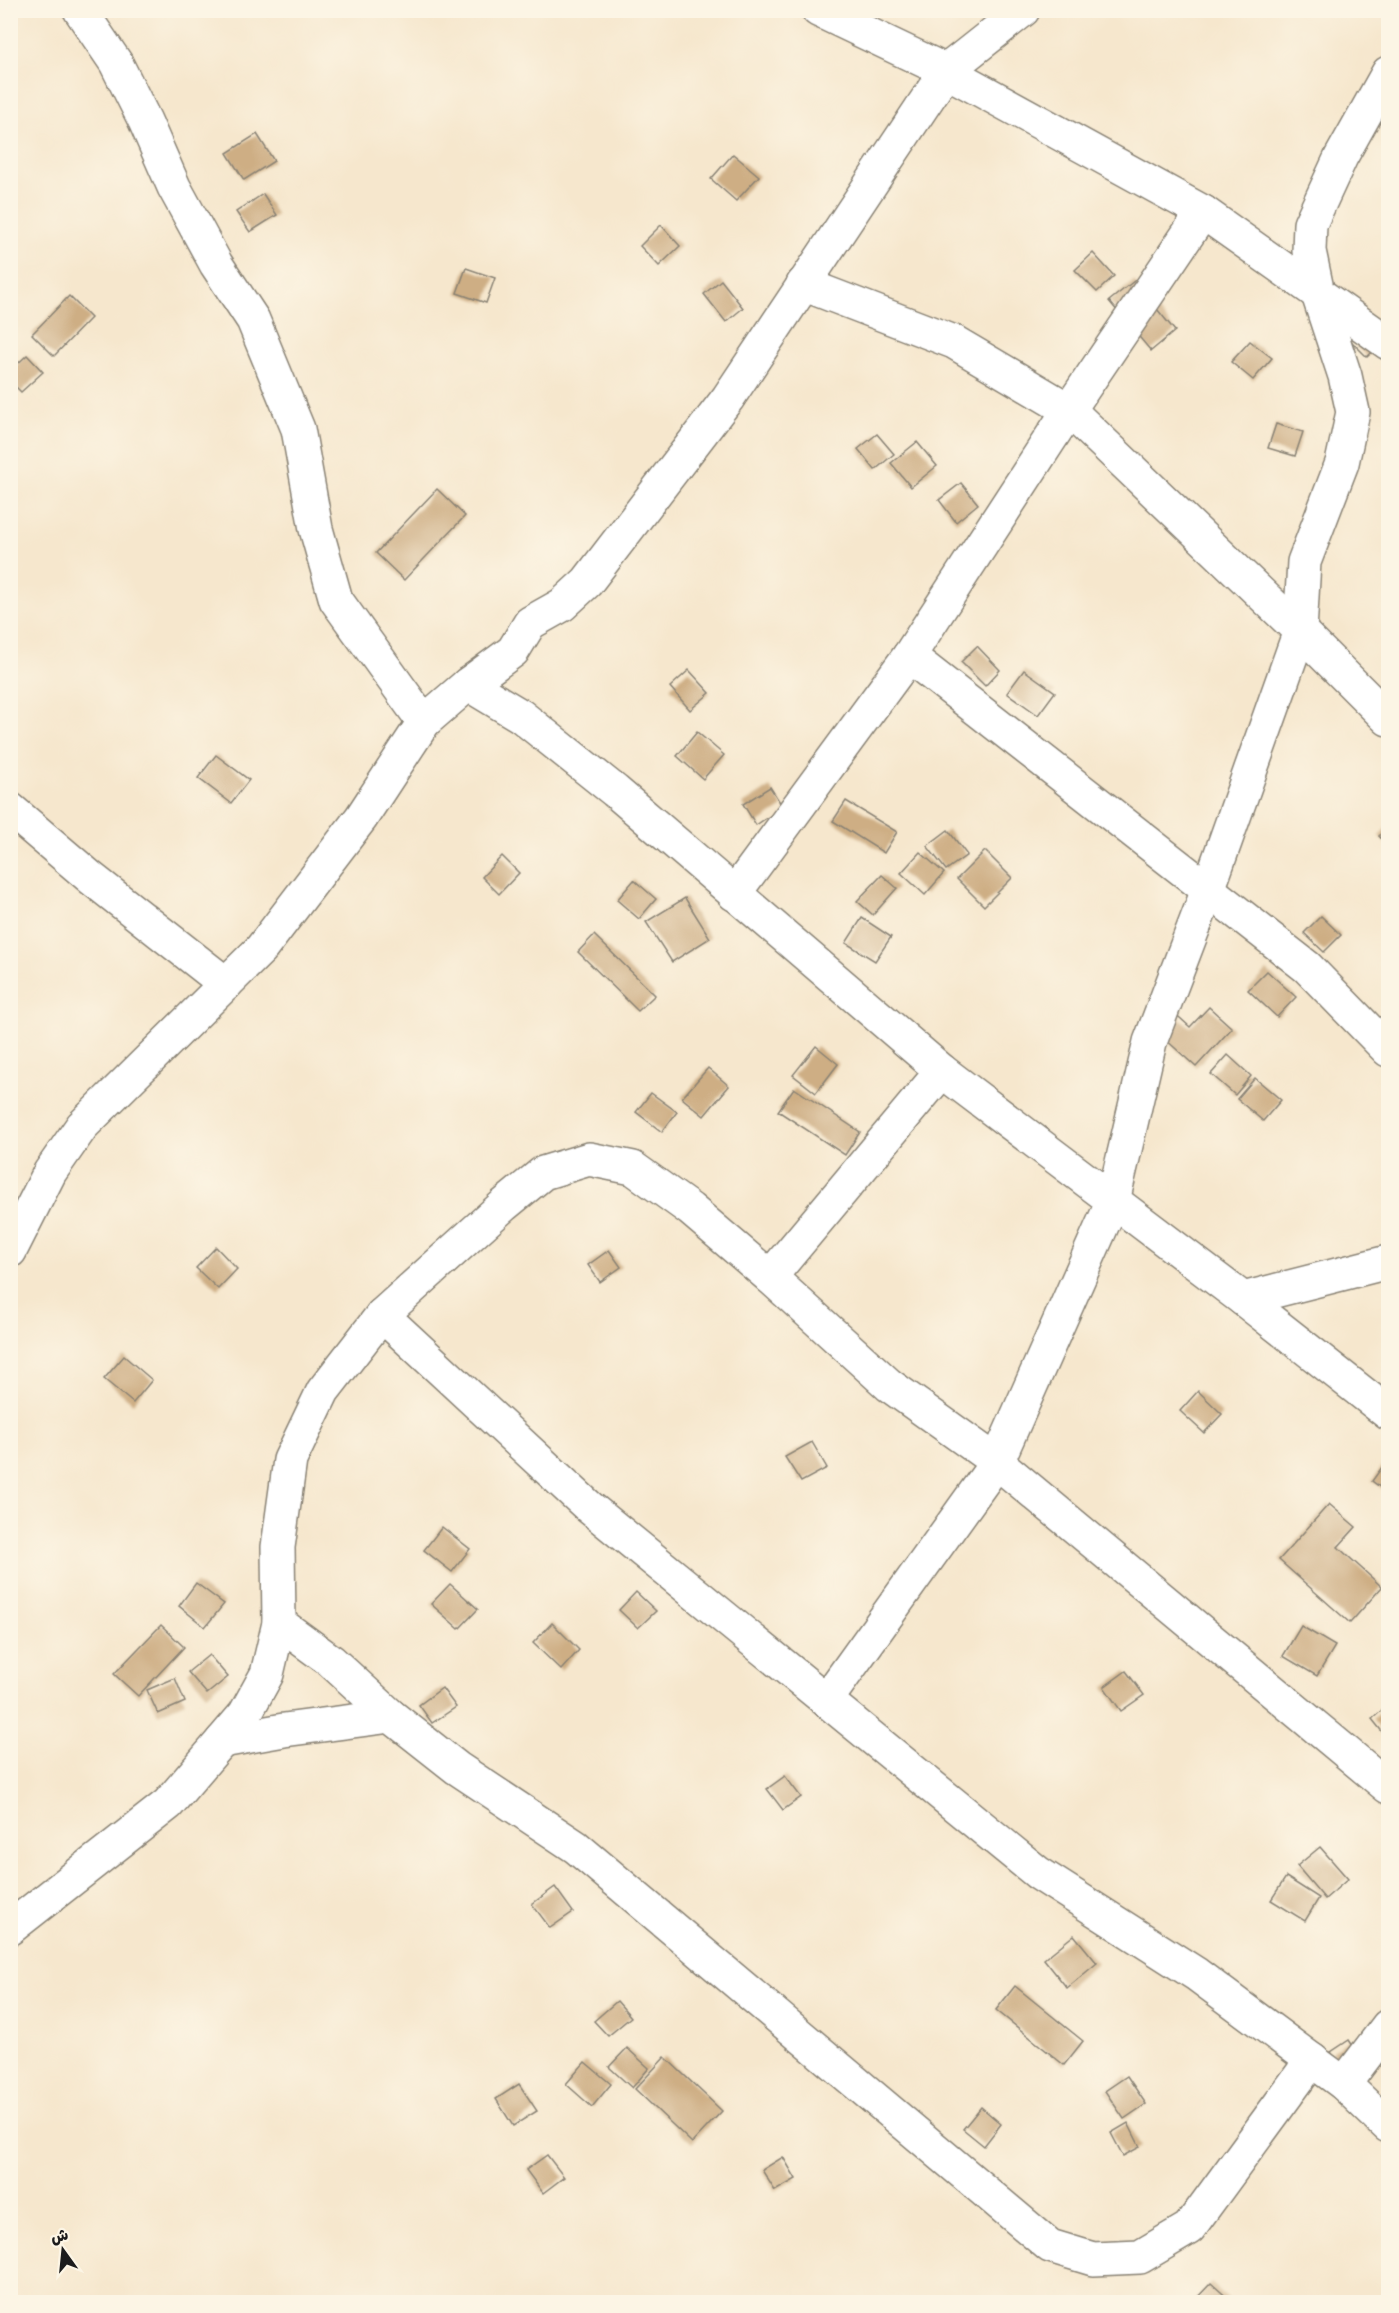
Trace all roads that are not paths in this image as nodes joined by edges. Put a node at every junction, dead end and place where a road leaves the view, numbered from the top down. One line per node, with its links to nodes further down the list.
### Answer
1 (80, 10): 15 (street)
2 (818, 10): 4 (street)
3 (1023, 10): 4 (street)
4 (946, 71): 6 (street); 7 (street)
5 (1389, 73): 8 (street)
6 (1203, 212): 8 (street); 10 (street)
7 (803, 284): 10 (street); 13 (street)
8 (1318, 294): 9 (street); 11 (street)
9 (1389, 343)
10 (1069, 410): 11 (street); 12 (street)
11 (1300, 631): 14 (street); 17 (street)
12 (909, 656): 17 (street); 18 (street)
13 (468, 684): 15 (street); 18 (street)
14 (1389, 719)
15 (424, 722): 19 (street)
16 (10, 809): 19 (street)
17 (1208, 890): 20 (street); 22 (street)
18 (734, 894): 21 (street)
19 (226, 984): 23 (street)
20 (1389, 1050)
21 (942, 1071): 22 (street); 25 (street)
22 (1113, 1200): 26 (street); 29 (street)
23 (10, 1251)
24 (1389, 1262): 26 (street)
25 (770, 1277): 27 (street); 29 (street)
26 (1244, 1299): 28 (street)
27 (382, 1316): 30 (street); 31 (street)
28 (1389, 1413)
29 (997, 1462): 31 (street); 34 (street)
30 (279, 1623): 32 (street); 33 (street)
31 (827, 1699): 37 (street)
32 (391, 1716): 33 (street); 37 (street)
33 (222, 1741): 35 (street)
34 (1389, 1787)
35 (10, 1928)
36 (1389, 2026): 38 (street)
37 (1312, 2060): 38 (street)
38 (1344, 2084): 39 (street)
39 (1389, 2126)

